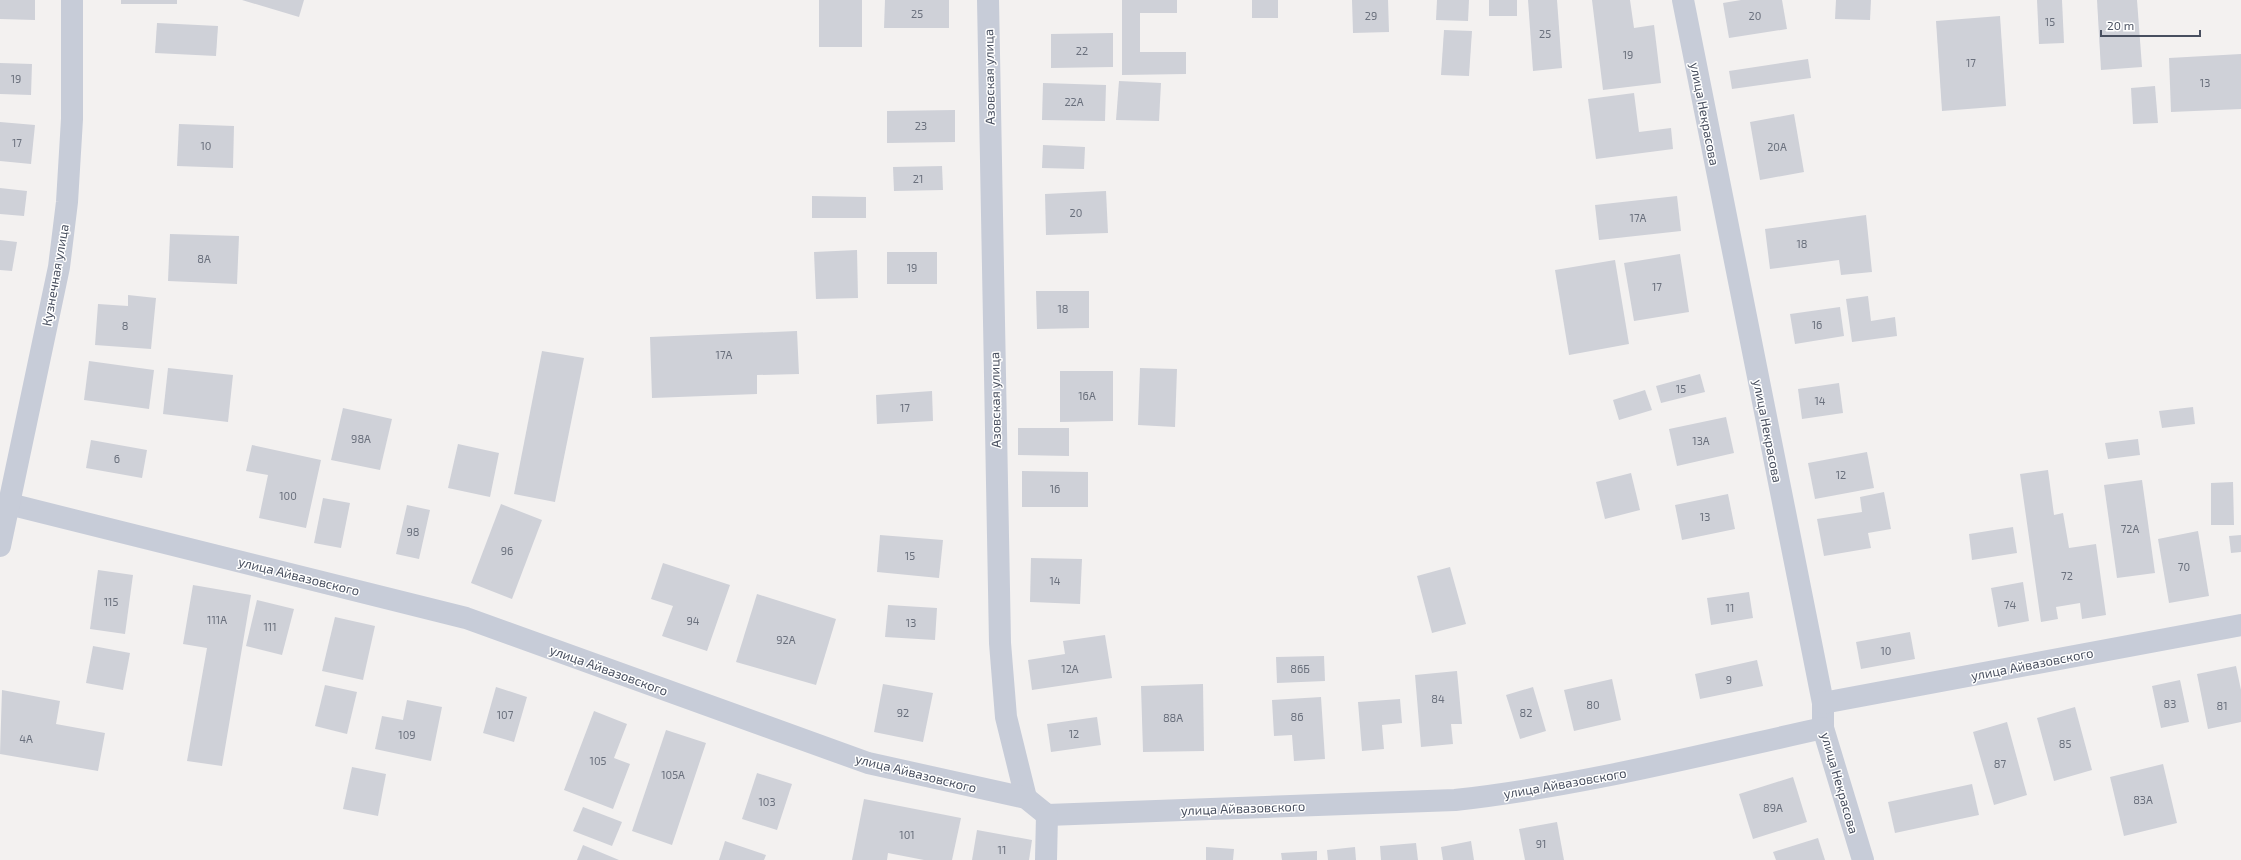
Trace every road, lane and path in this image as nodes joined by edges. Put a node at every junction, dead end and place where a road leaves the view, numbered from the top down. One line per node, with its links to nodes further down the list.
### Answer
1 (72, 0): 4 (street, Кузнечная улица)
2 (988, 0): 9 (street, Азовская улица)
3 (1683, 0): 7 (street, улица Некрасова)
4 (9, 504): 5 (street, Кузнечная улица); 9 (street, улица Айвазовского)
5 (0, 546)
6 (2241, 625): 7 (street, улица Айвазовского)
7 (1823, 703): 8 (street, улица Некрасова)
8 (1823, 728): 10 (street, улица Айвазовского); 12 (street, улица Некрасова)
9 (1026, 798): 10 (street, улица Айвазовского)
10 (1047, 815): 11 (street)
11 (1046, 860)
12 (1863, 860)

